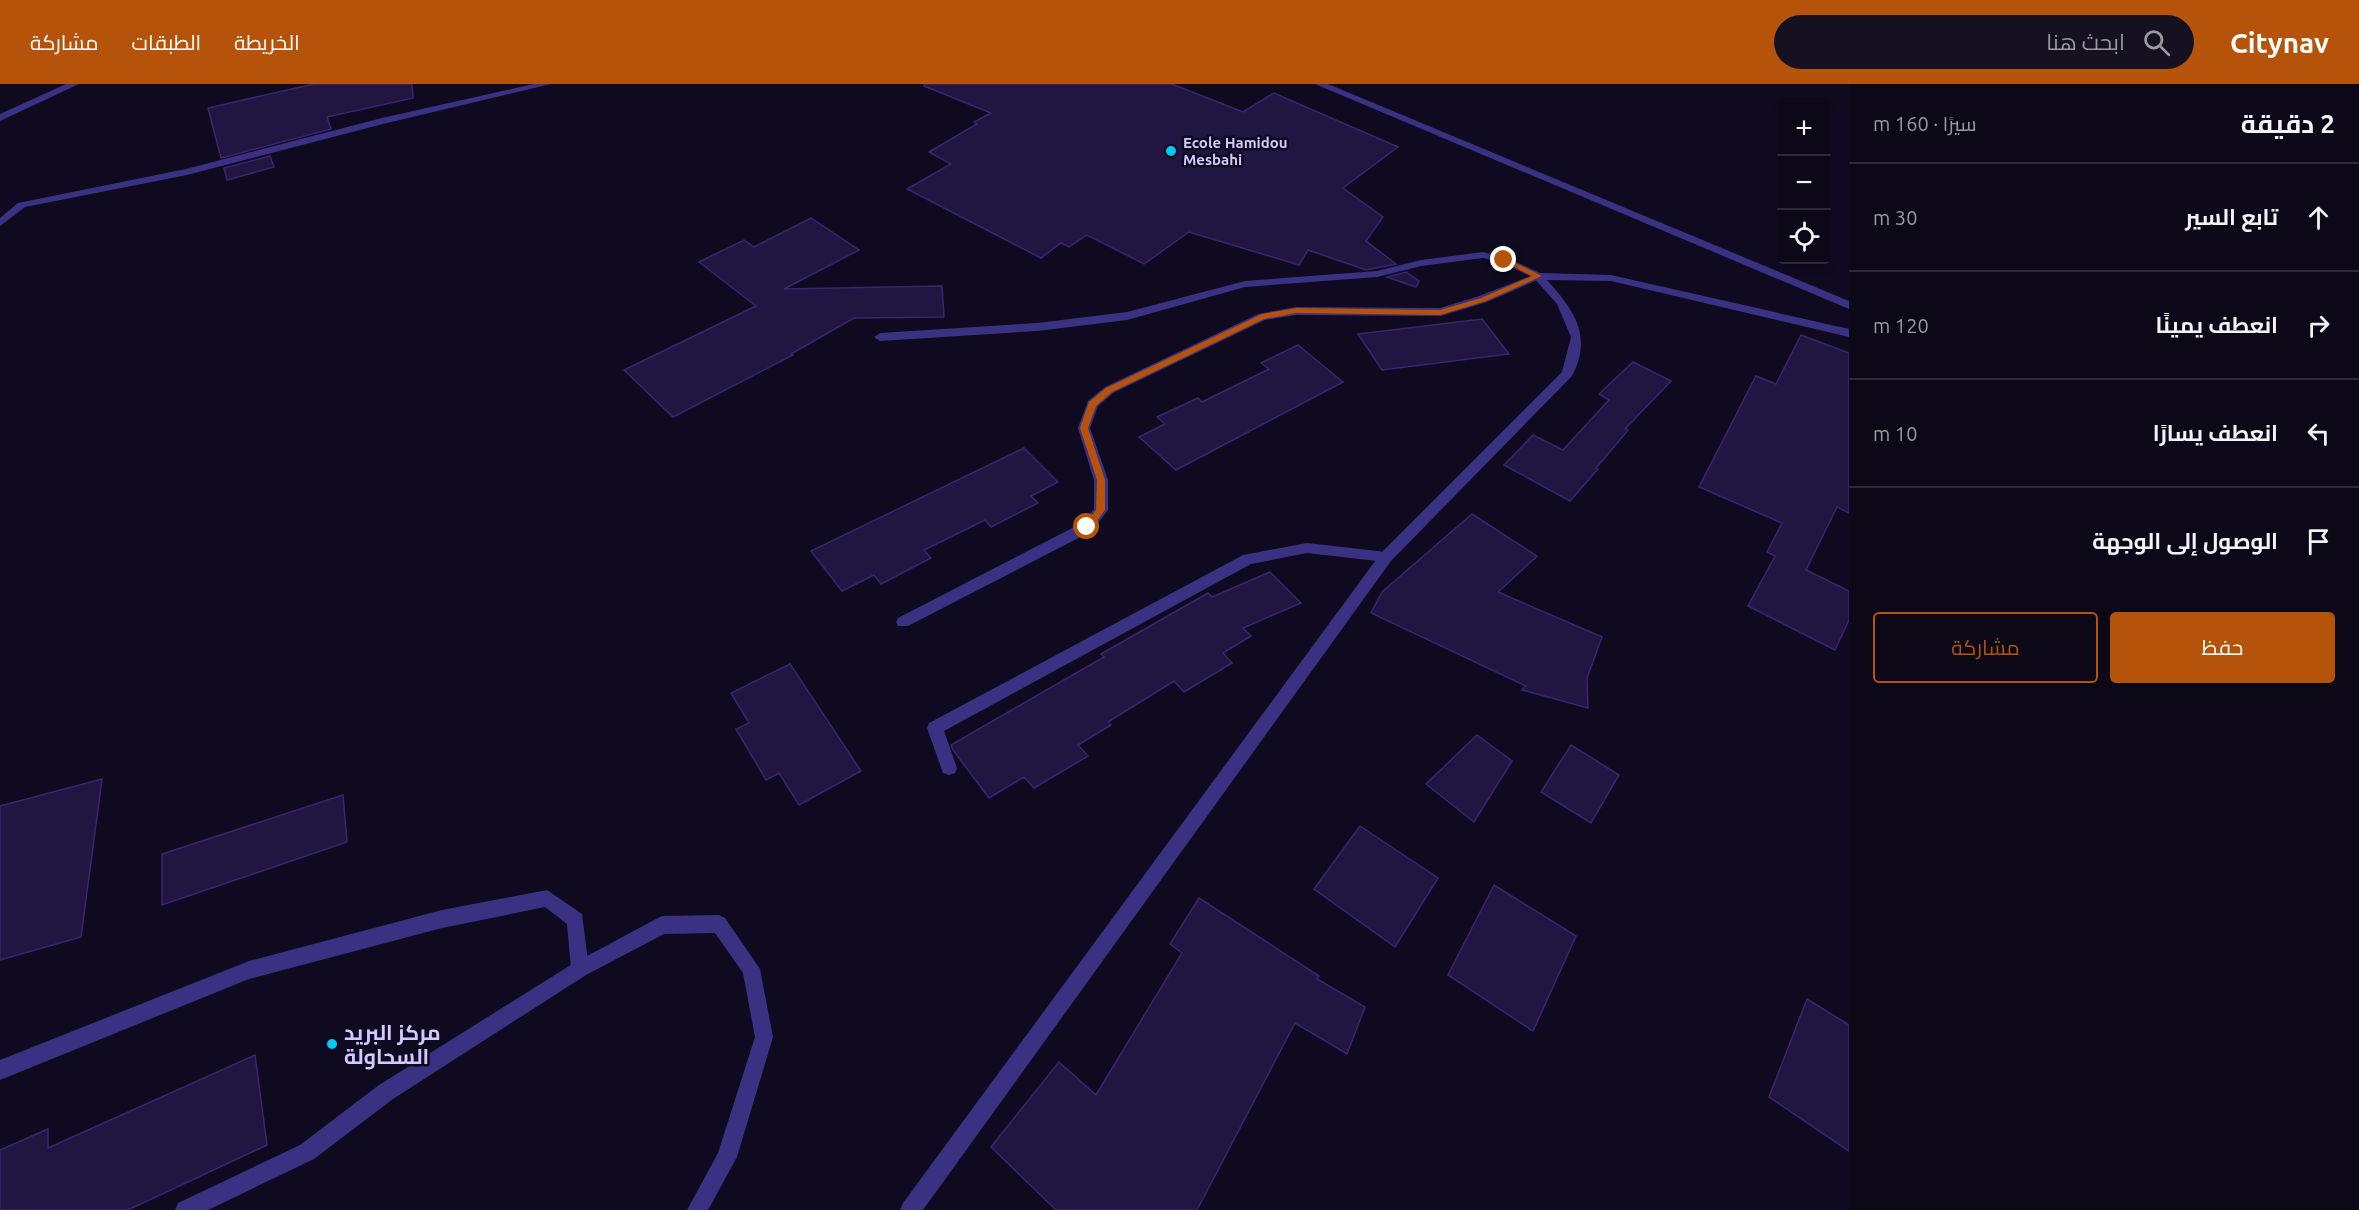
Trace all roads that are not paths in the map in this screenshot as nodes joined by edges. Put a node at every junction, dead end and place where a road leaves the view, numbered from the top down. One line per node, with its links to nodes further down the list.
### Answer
1 (74, 84): 4 (street)
2 (546, 84): 5 (street)
3 (1320, 84): 7 (street)
4 (0, 118)
5 (0, 223)
6 (1538, 276): 8 (street); 9 (street); 10 (street); 11 (street)
7 (1849, 305)
8 (1849, 333)
9 (880, 337)
10 (1386, 557): 12 (street); 17 (street)
11 (903, 622)
12 (949, 768)
13 (580, 969): 14 (street); 15 (street); 16 (street)
14 (0, 1070)
15 (185, 1210)
16 (697, 1210)
17 (910, 1210)

